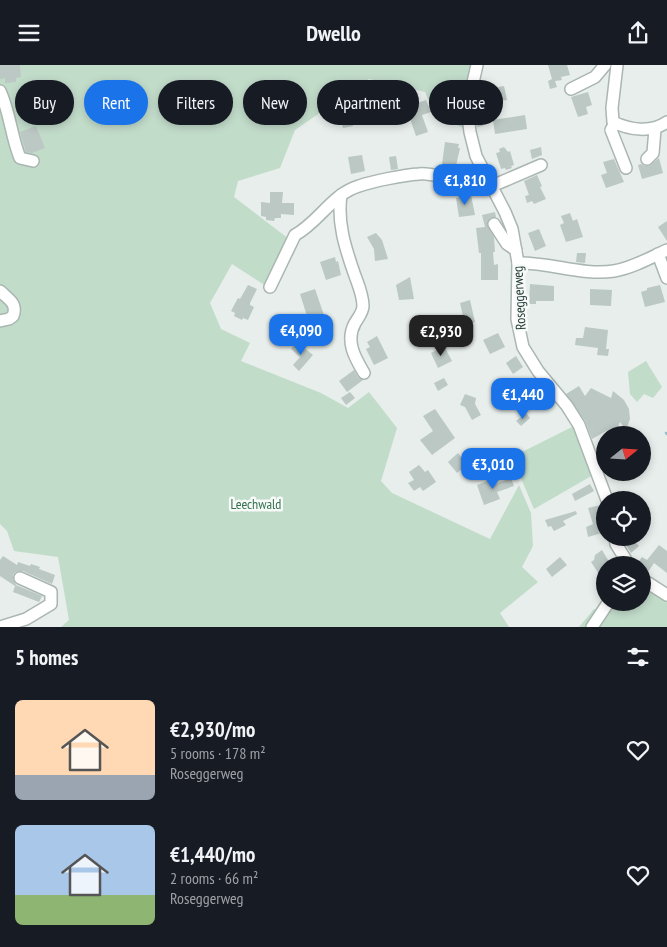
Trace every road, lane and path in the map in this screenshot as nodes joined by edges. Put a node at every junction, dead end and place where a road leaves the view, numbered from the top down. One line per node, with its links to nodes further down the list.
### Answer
1 (477, 65): 14 (street, Roseggerweg)
2 (605, 65): 4 (street)
3 (617, 65): 7 (street)
4 (571, 89)
5 (1, 94): 6 (street)
6 (4, 117): 11 (street)
7 (616, 123): 9 (street); 13 (street)
8 (667, 123): 9 (street)
9 (655, 129): 10 (street)
10 (647, 159)
11 (33, 161)
12 (541, 165): 15 (street)
13 (626, 168)
14 (482, 170): 15 (street, Roseggerweg); 16 (street)
15 (492, 187): 18 (street, Roseggerweg)
16 (341, 195): 22 (street); 25 (street)
17 (494, 224): 18 (street)
18 (516, 250): 20 (street, Roseggerweg)
19 (663, 252): 20 (street); 21 (street)
20 (518, 263): 26 (street, Roseggerweg)
21 (667, 278)
22 (270, 287)
23 (0, 291): 24 (street)
24 (0, 321)
25 (364, 373)
26 (604, 491)
27 (20, 578): 31 (street)
28 (651, 585): 29 (street)
29 (667, 595)
30 (603, 611): 32 (street)
31 (0, 627)
32 (592, 627)

